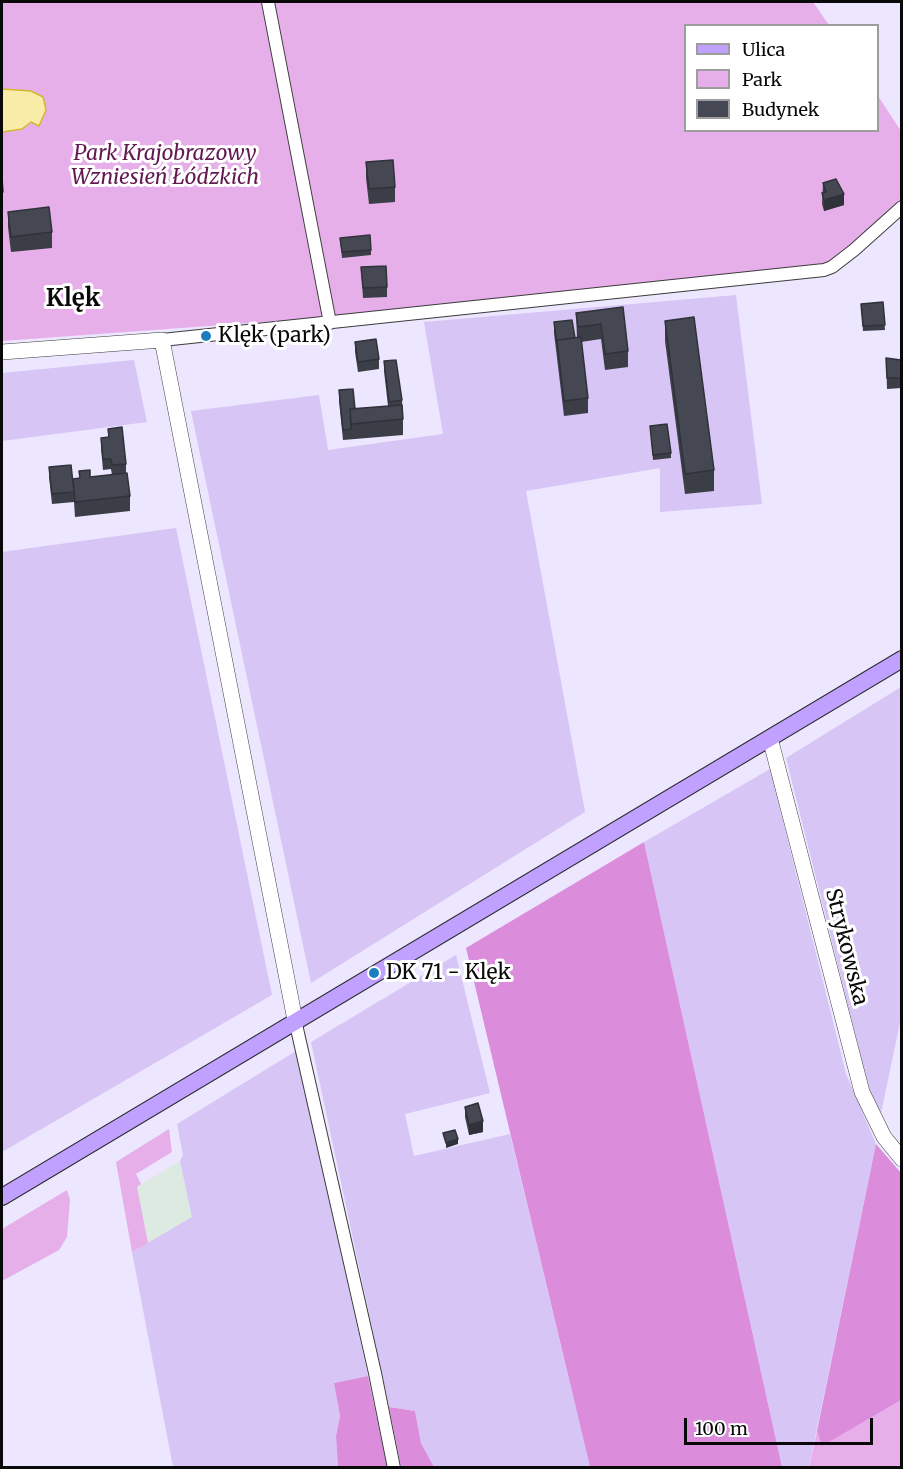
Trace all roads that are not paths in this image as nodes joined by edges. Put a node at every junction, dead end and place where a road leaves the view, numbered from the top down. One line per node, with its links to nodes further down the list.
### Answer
1 (268, 2): 3 (street)
2 (902, 207): 3 (street)
3 (330, 323): 4 (street)
4 (162, 340): 5 (street); 8 (street)
5 (2, 352)
6 (902, 659): 7 (main road)
7 (770, 738): 8 (main road); 9 (street, Strykowska)
8 (296, 1020): 10 (main road); 11 (street)
9 (902, 1159)
10 (2, 1197)
11 (394, 1467)

